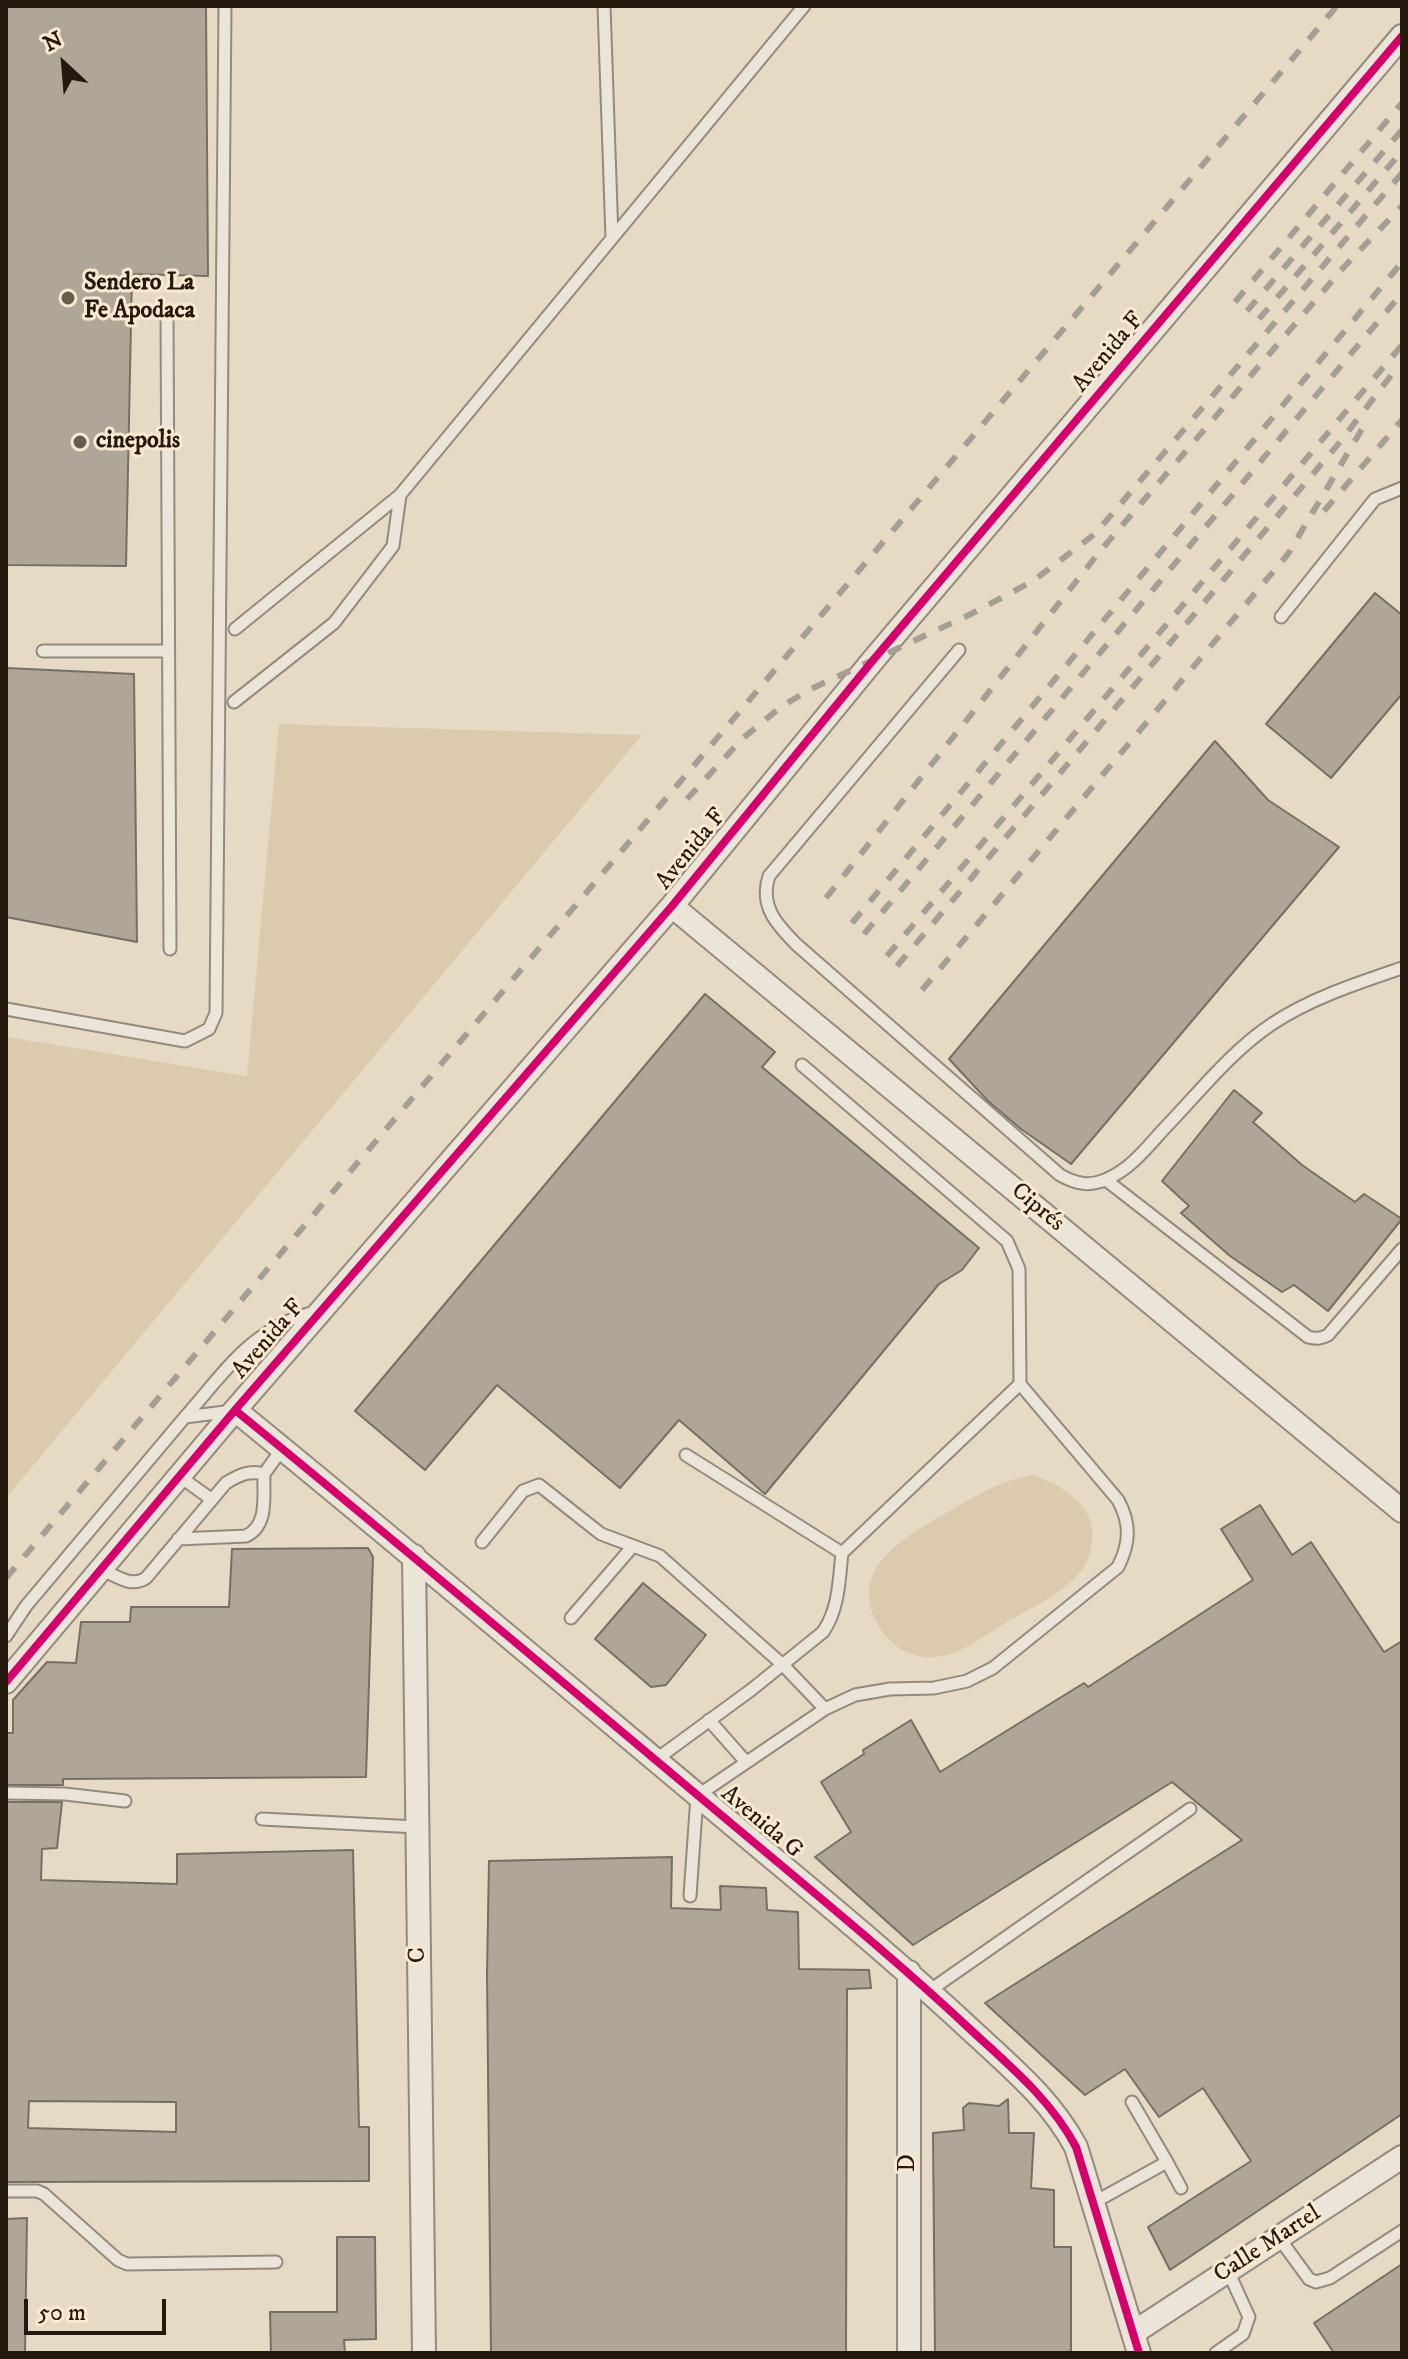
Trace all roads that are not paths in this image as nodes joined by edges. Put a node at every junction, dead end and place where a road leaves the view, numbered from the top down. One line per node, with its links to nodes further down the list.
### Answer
1 (225, 6): 18 (lane)
2 (604, 6): 5 (lane)
3 (804, 6): 5 (lane)
4 (1402, 36): 15 (street, Avenida F)
5 (612, 238): 8 (lane)
6 (167, 314): 13 (lane)
7 (1402, 488): 9 (lane)
8 (400, 495): 10 (lane); 14 (lane)
9 (1281, 617)
10 (235, 629)
11 (959, 650): 20 (lane)
12 (43, 651): 13 (lane)
13 (168, 651): 16 (lane)
14 (234, 702)
15 (672, 906): 22 (street, Avenida F); 31 (street, Ciprés)
16 (170, 949)
17 (1402, 968): 20 (lane)
18 (6, 1009)
19 (802, 1065): 23 (lane)
20 (1106, 1180): 21 (lane)
21 (1402, 1249)
22 (321, 1311): 24 (street, Avenida F); 25 (lane)
23 (1020, 1384): 35 (lane); 42 (lane)
24 (235, 1410): 25 (lane); 26 (street, Avenida G); 29 (street, Avenida F)
25 (185, 1417): 39 (lane)
26 (282, 1449): 28 (lane); 36 (street, Avenida G)
27 (686, 1455): 35 (lane)
28 (264, 1474): 30 (lane); 32 (lane)
29 (179, 1476): 30 (lane); 37 (street, Avenida F)
30 (211, 1499): 32 (lane)
31 (1399, 1502)
32 (178, 1539): 37 (lane)
33 (482, 1542): 34 (lane)
34 (633, 1546): 38 (lane); 40 (lane)
35 (842, 1553): 40 (lane)
36 (414, 1556): 44 (street, Avenida G); 51 (street, C)
37 (101, 1569): 41 (street, Avenida F)
38 (571, 1618)
39 (6, 1636)
40 (783, 1665): 42 (lane); 43 (lane)
41 (6, 1682)
42 (825, 1709): 45 (lane)
43 (709, 1720): 44 (lane); 45 (lane)
44 (654, 1761): 47 (street, Avenida G)
45 (746, 1762): 47 (lane)
46 (6, 1793): 48 (lane)
47 (697, 1796): 52 (lane); 53 (street, Avenida G)
48 (125, 1801)
49 (1190, 1809): 54 (lane)
50 (262, 1819): 51 (lane)
51 (417, 1827): 66 (street, C)
52 (690, 1896)
53 (909, 1972): 54 (street, Avenida G); 67 (street, D)
54 (929, 1991): 60 (street, Avenida G)
55 (1132, 2102): 57 (lane)
56 (1402, 2157): 62 (street, Calle Martel)
57 (1167, 2162): 58 (lane); 60 (lane)
58 (1181, 2188)
59 (6, 2191): 63 (lane)
60 (1093, 2203): 65 (street, Avenida G)
61 (1402, 2231): 62 (lane)
62 (1279, 2238): 64 (street, Calle Martel)
63 (276, 2262)
64 (1228, 2271): 65 (street, Calle Martel); 68 (lane)
65 (1136, 2343)
66 (424, 2353)
67 (909, 2353)
68 (1216, 2353)

